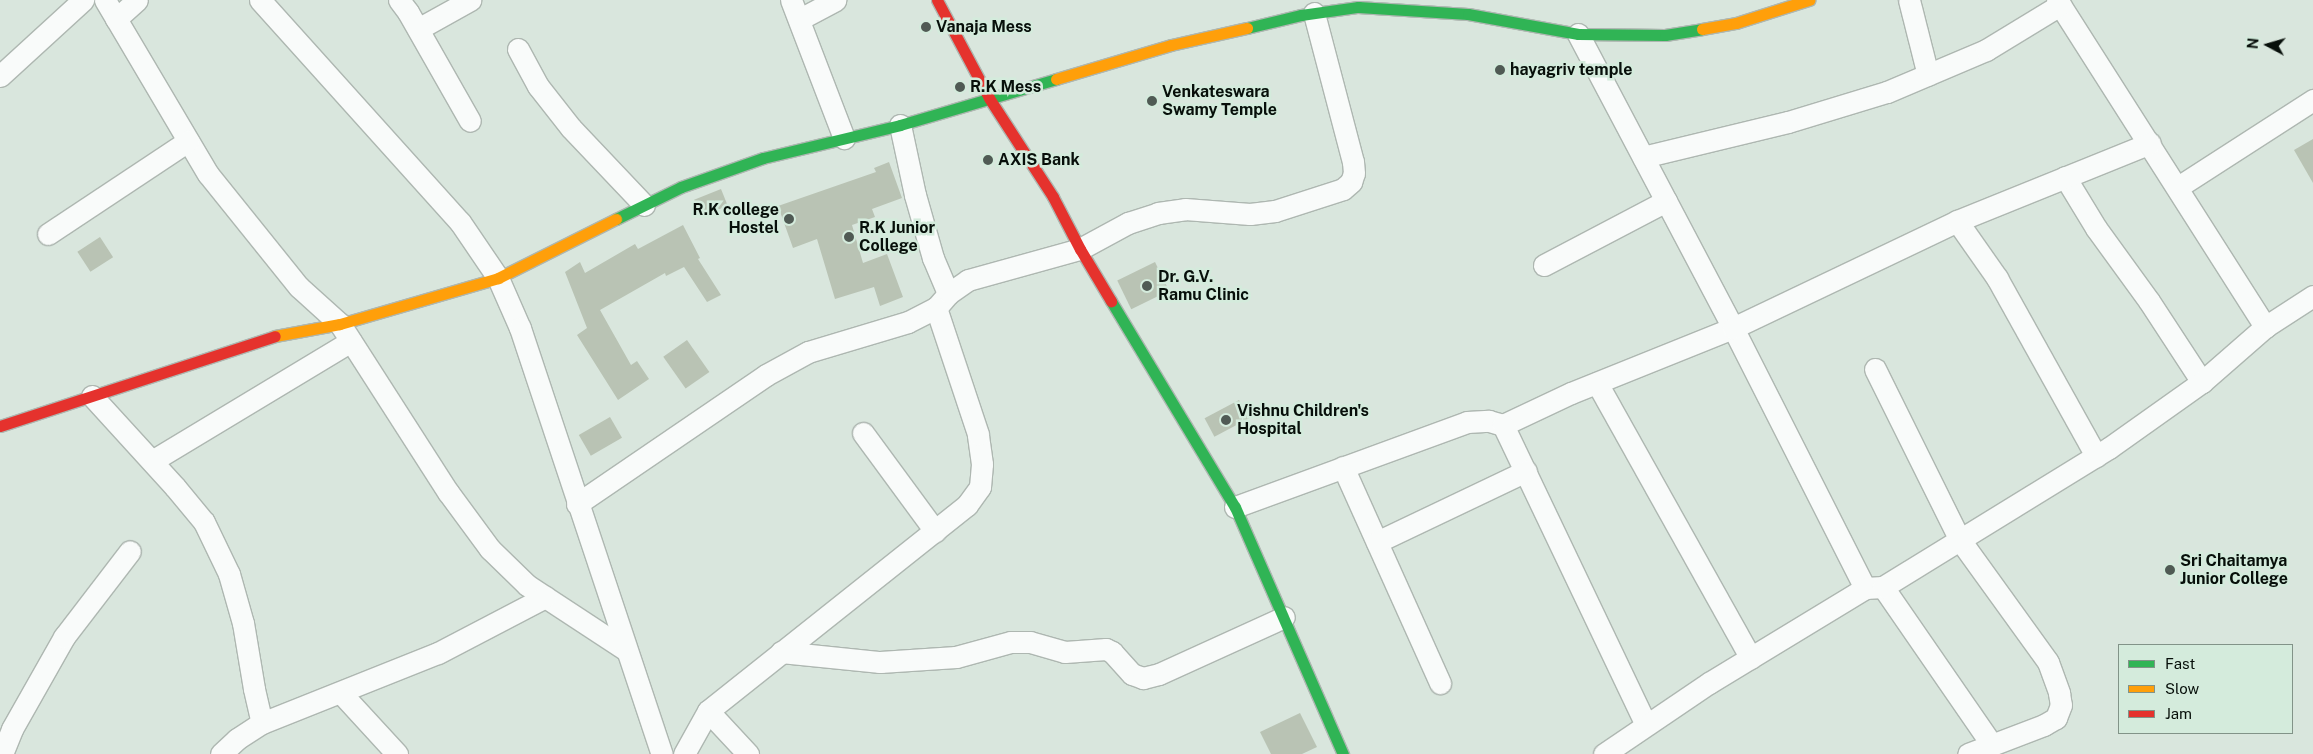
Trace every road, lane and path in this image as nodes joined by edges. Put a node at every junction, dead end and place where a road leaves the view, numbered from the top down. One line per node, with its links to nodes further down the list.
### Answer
1 (83, 0): 20 (street)
2 (105, 0): 14 (street)
3 (138, 0): 14 (street)
4 (260, 0): 37 (street)
5 (399, 0): 16 (street)
6 (470, 0): 16 (street)
7 (791, 0): 15 (street)
8 (835, 0): 15 (street)
9 (937, 0): 21 (street)
10 (1808, 0): 17 (street)
11 (1910, 0): 19 (street)
12 (2058, 3): 19 (street); 27 (street)
13 (1314, 13): 17 (street); 21 (street); 35 (street)
14 (116, 19): 26 (street)
15 (800, 19): 25 (street)
16 (418, 29): 23 (street)
17 (1578, 34): 28 (street)
18 (518, 49): 32 (street)
19 (1928, 75): 28 (street)
20 (0, 76)
21 (989, 98): 24 (street); 35 (street)
22 (2313, 100): 30 (street)
23 (470, 121)
24 (900, 125): 25 (street); 39 (street)
25 (844, 138): 32 (street)
26 (188, 141): 34 (street); 42 (street)
27 (2150, 143): 29 (street); 30 (street)
28 (1643, 157): 31 (street)
29 (2065, 177): 33 (street); 44 (street)
30 (2178, 187): 40 (street)
31 (1666, 201): 36 (street); 41 (street)
32 (644, 205): 37 (street)
33 (1957, 221): 41 (street); 50 (street)
34 (48, 234)
35 (1080, 249): 39 (street); 55 (street)
36 (1544, 265)
37 (498, 278): 42 (street); 54 (street)
38 (2313, 296): 40 (street)
39 (942, 301): 54 (street); 56 (street)
40 (2266, 327): 44 (street)
41 (1733, 328): 45 (street); 60 (street)
42 (345, 333): 46 (street); 51 (street); 61 (street)
43 (1875, 369): 57 (street)
44 (2202, 382): 50 (street)
45 (1597, 383): 47 (street); 65 (street)
46 (92, 396): 48 (street); 51 (street)
47 (1503, 425): 52 (street); 53 (street)
48 (0, 426)
49 (863, 433): 56 (street)
50 (2096, 456): 57 (street)
51 (152, 461): 69 (street)
52 (1343, 467): 55 (street); 58 (street)
53 (1526, 471): 58 (street); 70 (street)
54 (577, 504): 63 (street)
55 (1235, 507): 62 (street)
56 (934, 531): 64 (street)
57 (1960, 540): 60 (street); 71 (street)
58 (1377, 542): 66 (street)
59 (130, 550): 72 (street)
60 (1874, 587): 65 (street); 71 (street)
61 (545, 597): 63 (street); 67 (street)
62 (1284, 617): 64 (street); 78 (street)
63 (626, 650): 75 (street)
64 (782, 652): 68 (street)
65 (1751, 658): 70 (street)
66 (1440, 682)
67 (341, 693): 69 (street); 74 (street)
68 (708, 711): 76 (street); 77 (street)
69 (262, 723): 73 (street)
70 (1646, 726): 79 (street)
71 (1992, 745): 80 (street)
72 (2, 754)
73 (221, 754)
74 (398, 754)
75 (662, 754)
76 (684, 754)
77 (748, 754)
78 (1343, 754)
79 (1604, 754)
80 (1968, 754)

